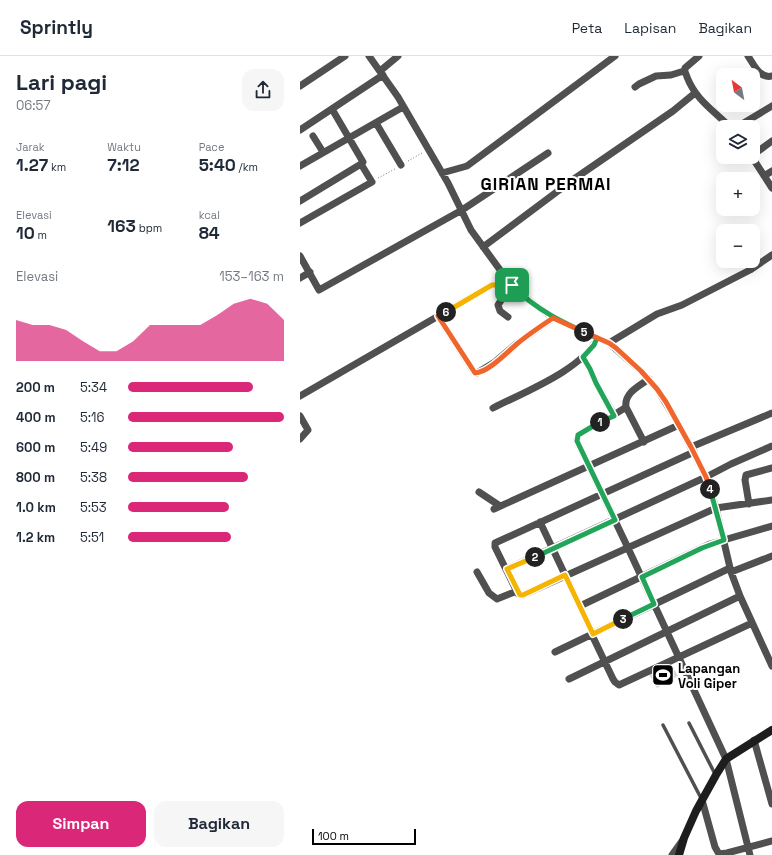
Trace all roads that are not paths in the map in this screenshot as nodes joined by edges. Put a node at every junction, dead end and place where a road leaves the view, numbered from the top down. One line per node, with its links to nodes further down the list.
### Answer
1 (345, 56): 10 (street)
2 (369, 56): 8 (street)
3 (398, 56): 8 (street)
4 (615, 56): 31 (street)
5 (699, 56): 7 (street)
6 (748, 56): 9 (street)
7 (684, 71): 11 (street); 12 (street)
8 (382, 73): 14 (street); 15 (street)
9 (772, 76)
10 (300, 86)
11 (635, 87)
12 (695, 93): 16 (street); 37 (street)
13 (772, 106): 17 (street)
14 (403, 107): 18 (street); 31 (street)
15 (332, 109): 19 (street); 21 (street)
16 (723, 120)
17 (749, 120)
18 (376, 122): 21 (street); 28 (street)
19 (300, 130)
20 (314, 136): 24 (street)
21 (349, 137): 24 (street); 26 (street)
22 (772, 141): 23 (street)
23 (760, 150)
24 (323, 152): 29 (street)
25 (548, 153): 35 (street)
26 (361, 164): 34 (street); 36 (street)
27 (757, 164): 32 (street)
28 (401, 165)
29 (300, 166)
30 (772, 171): 32 (street)
31 (442, 173): 35 (street)
32 (764, 176): 33 (street)
33 (772, 188)
34 (300, 201)
35 (462, 210): 37 (street); 40 (street)
36 (300, 222)
37 (483, 247): 42 (street)
38 (772, 255): 47 (street)
39 (300, 256): 40 (street)
40 (310, 272): 41 (street)
41 (300, 278)
42 (510, 288): 43 (street); 44 (street); 45 (street)
43 (438, 316): 45 (street); 50 (street)
44 (508, 318)
45 (553, 318): 46 (street)
46 (597, 338): 47 (street); 48 (street)
47 (609, 343): 49 (street)
48 (583, 357): 52 (street); 55 (street)
49 (649, 379): 51 (street); 56 (street)
50 (300, 396)
51 (626, 407): 55 (street); 58 (street)
52 (492, 408)
53 (772, 413): 60 (street)
54 (300, 416): 57 (street)
55 (614, 416): 61 (street)
56 (679, 425): 58 (street); 60 (street)
57 (300, 439)
58 (644, 442): 61 (street)
59 (772, 446): 63 (street)
60 (692, 449): 63 (street); 65 (street)
61 (590, 466): 64 (street); 65 (street)
62 (772, 468): 67 (street)
63 (706, 477): 68 (street); 69 (street)
64 (478, 492)
65 (603, 493): 69 (street); 70 (street)
66 (772, 500): 67 (street)
67 (749, 504): 68 (street)
68 (716, 508): 72 (street); 73 (street)
69 (615, 520): 73 (street); 74 (street)
70 (540, 522): 74 (street); 76 (street)
71 (772, 526): 72 (street)
72 (724, 540): 77 (street); 80 (street)
73 (628, 548): 79 (street); 80 (street)
74 (553, 549): 76 (street); 79 (street)
75 (772, 556): 77 (street)
76 (507, 569): 81 (street)
77 (731, 570): 82 (street); 83 (street)
78 (477, 572): 81 (street)
79 (565, 575): 81 (street); 84 (street)
80 (642, 577): 83 (street); 84 (street)
81 (517, 591)
82 (740, 596): 85 (street); 86 (street)
83 (654, 604): 86 (street); 87 (street)
84 (580, 606): 87 (street)
85 (752, 623): 89 (street); 91 (street)
86 (667, 631): 89 (street); 90 (street)
87 (592, 634): 88 (street); 90 (street)
88 (555, 652)
89 (678, 657): 90 (street); 97 (street)
90 (604, 662): 92 (street)
91 (772, 666)
92 (569, 679)
93 (689, 723): 98 (lane)
94 (663, 725): 99 (lane)
95 (772, 730): 96 (street)
96 (754, 740): 97 (street); 100 (street)
97 (726, 759): 98 (street); 103 (street)
98 (716, 775): 99 (street)
99 (702, 800): 101 (street); 103 (street)
100 (772, 804)
101 (684, 838): 104 (street); 105 (street)
102 (772, 841): 103 (street)
103 (750, 851)
104 (672, 855)
105 (679, 855)

